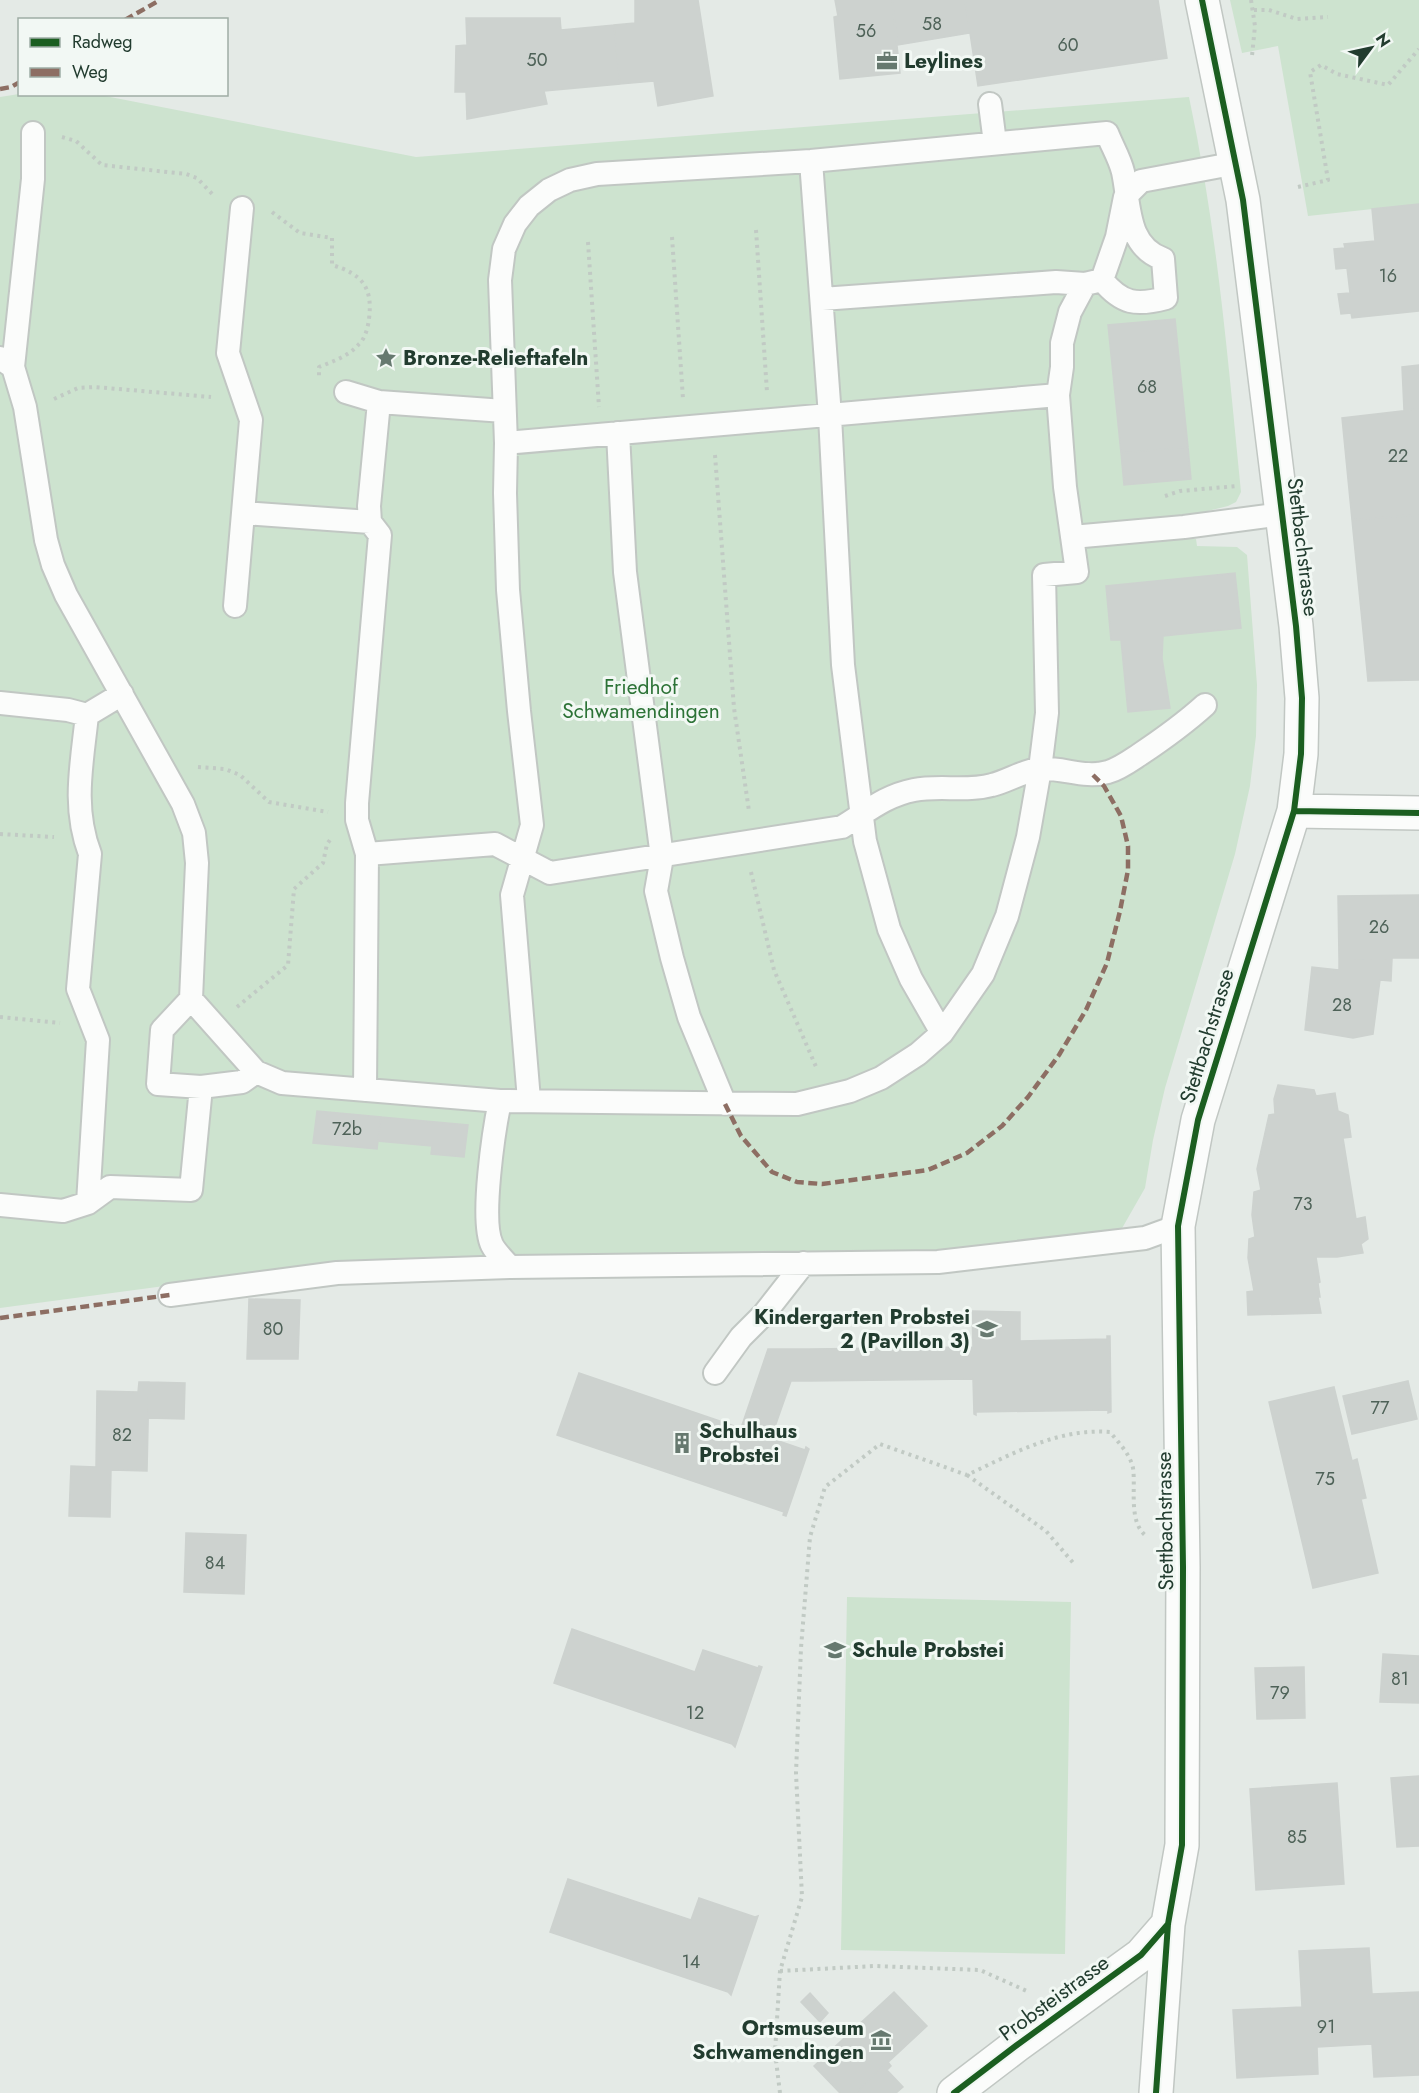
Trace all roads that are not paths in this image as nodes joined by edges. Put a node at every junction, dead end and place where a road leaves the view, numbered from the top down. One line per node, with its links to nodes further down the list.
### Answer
1 (1203, 0): 6 (street, Stettbachstrasse)
2 (990, 104): 4 (lane)
3 (45, 135): 11 (lane)
4 (995, 143): 5 (lane); 7 (lane)
5 (811, 161): 10 (lane); 15 (lane)
6 (1237, 163): 7 (lane); 20 (street, Stettbachstrasse)
7 (1125, 197): 9 (lane); 9 (lane)
8 (242, 208): 19 (lane)
9 (1094, 282): 10 (lane); 13 (lane)
10 (822, 299): 16 (lane)
11 (6, 362): 24 (lane)
12 (346, 392): 14 (lane)
13 (1058, 395): 16 (lane); 22 (lane)
14 (379, 402): 15 (lane); 21 (lane)
15 (504, 411): 18 (lane)
16 (830, 416): 17 (lane); 31 (lane)
17 (610, 434): 18 (lane); 33 (lane)
18 (506, 443): 34 (lane)
19 (243, 513): 21 (lane); 23 (lane)
20 (1282, 514): 22 (lane); 29 (street, Stettbachstrasse)
21 (370, 522): 32 (lane)
22 (1072, 537): 28 (lane)
23 (235, 606)
24 (122, 694): 27 (lane); 35 (lane)
25 (0, 703): 27 (lane)
26 (1205, 705): 28 (lane)
27 (87, 715): 43 (lane)
28 (1040, 769): 31 (lane); 36 (lane)
29 (1293, 811): 30 (street); 45 (street, Stettbachstrasse)
30 (1419, 813)
31 (861, 816): 33 (lane); 36 (lane)
32 (368, 854): 34 (lane); 39 (lane)
33 (662, 856): 34 (lane); 42 (lane)
34 (522, 858): 40 (lane)
35 (191, 999): 37 (lane); 38 (lane)
36 (942, 1033): 42 (lane)
37 (256, 1072): 38 (lane); 39 (lane)
38 (201, 1087): 43 (lane)
39 (364, 1090): 41 (lane)
40 (529, 1100): 41 (lane); 42 (lane)
41 (500, 1101): 47 (lane)
42 (725, 1104)
43 (88, 1203): 44 (lane)
44 (0, 1205)
45 (1178, 1226): 46 (lane); 50 (street, Stettbachstrasse)
46 (804, 1263): 47 (lane); 49 (lane)
47 (510, 1267): 48 (lane)
48 (170, 1295)
49 (715, 1373)
50 (1168, 1924): 51 (street, Probsteistrasse); 52 (street, Stettbachstrasse)
51 (954, 2093)
52 (1156, 2093)

